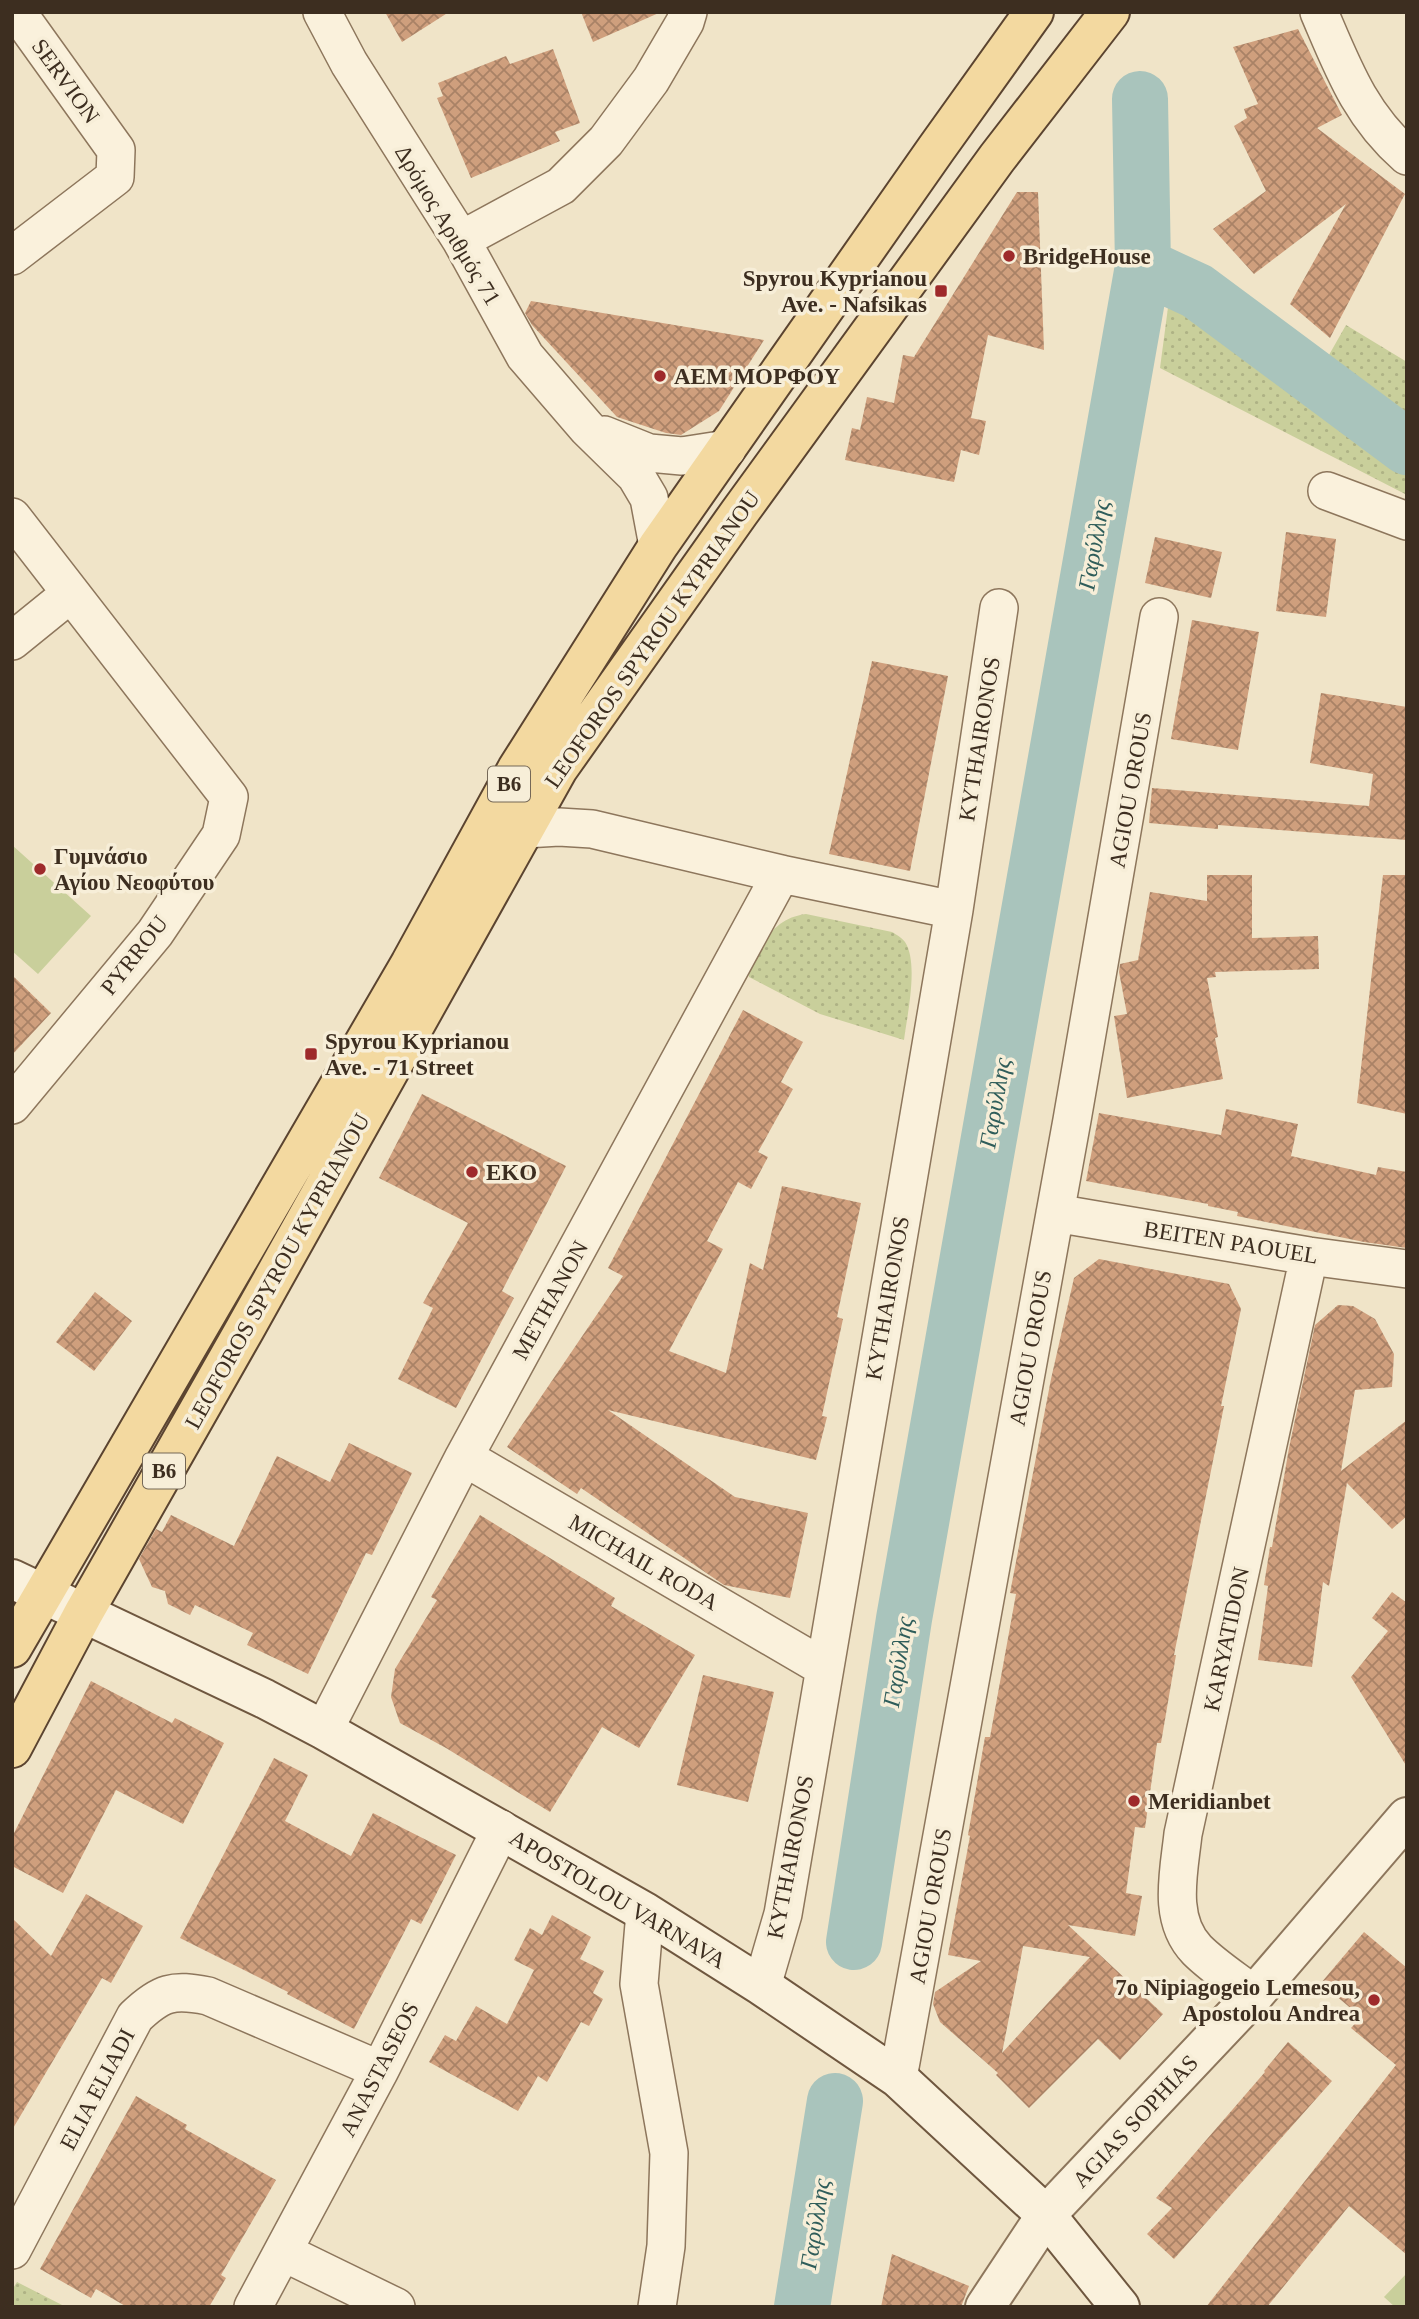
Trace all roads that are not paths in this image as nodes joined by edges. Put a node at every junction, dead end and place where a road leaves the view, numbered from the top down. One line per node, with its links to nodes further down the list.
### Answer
1 (17, 12): 9 (street, SERVION)
2 (322, 12): 8 (street, Δρόμος Αριθμός 71)
3 (688, 12): 8 (street)
4 (1034, 12): 11 (main road, LEOFOROS SPYROU KYPRIANOU / B6)
5 (1110, 12): 20 (main road, LEOFOROS SPYROU KYPRIANOU / B6)
6 (1319, 12): 7 (street)
7 (1407, 156)
8 (461, 240): 10 (street, Δρόμος Αριθμός 71)
9 (12, 256)
10 (587, 428): 11 (street, Δρόμος Αριθμός 71); 15 (street, Δρόμος Αριθμός 71)
11 (727, 449): 15 (main road, LEOFOROS SPYROU KYPRIANOU / B6)
12 (1327, 491): 14 (street)
13 (12, 517): 16 (street, PYRROU)
14 (1407, 521)
15 (658, 546): 30 (main road, LEOFOROS SPYROU KYPRIANOU / B6)
16 (70, 594): 19 (street); 25 (street, PYRROU)
17 (999, 608): 24 (street, KYTHAIRONOS)
18 (1159, 617): 26 (street, AGIOU OROUS)
19 (12, 641)
20 (558, 769): 21 (main road, LEOFOROS SPYROU KYPRIANOU / B6); 22 (street)
21 (525, 829): 22 (street); 31 (main road, LEOFOROS SPYROU KYPRIANOU / B6)
22 (592, 829): 23 (street)
23 (781, 874): 24 (street); 29 (street, METHANON)
24 (954, 910): 33 (street, KYTHAIRONOS)
25 (12, 1105)
26 (1055, 1213): 27 (street, BEITEN PAOUEL); 42 (street, AGIOU OROUS)
27 (1309, 1256): 28 (street, BEITEN PAOUEL); 40 (street, KARYATIDON)
28 (1407, 1269)
29 (464, 1457): 33 (street, MICHAIL RODA); 34 (street, METHANON)
30 (27, 1586): 31 (main road, APOSTOLOU VARNAVA); 32 (main road, LEOFOROS SPYROU KYPRIANOU / B6)
31 (83, 1614): 34 (main road, APOSTOLOU VARNAVA); 35 (main road, LEOFOROS SPYROU KYPRIANOU / B6)
32 (12, 1648)
33 (823, 1667): 39 (street, KYTHAIRONOS)
34 (324, 1730): 37 (main road, APOSTOLOU VARNAVA)
35 (12, 1748)
36 (1407, 1818): 40 (main road, AGIAS SOPHIAS)
37 (501, 1829): 38 (main road, APOSTOLOU VARNAVA); 41 (street, ANASTASEOS)
38 (645, 1912): 39 (main road, APOSTOLOU VARNAVA); 48 (street)
39 (762, 1986): 42 (main road, APOSTOLOU VARNAVA)
40 (1254, 1995): 43 (main road, AGIAS SOPHIAS)
41 (380, 2070): 44 (street, ELIA ELIADI); 45 (street, ANASTASEOS)
42 (898, 2078): 43 (main road, APOSTOLOU VARNAVA)
43 (1046, 2215): 49 (main road, AGIAS SOPHIAS); 50 (main road, APOSTOLOU VARNAVA)
44 (12, 2250)
45 (283, 2252): 46 (street, ANASTASEOS); 47 (street)
46 (253, 2307)
47 (396, 2307)
48 (657, 2307)
49 (985, 2307)
50 (1120, 2307)

